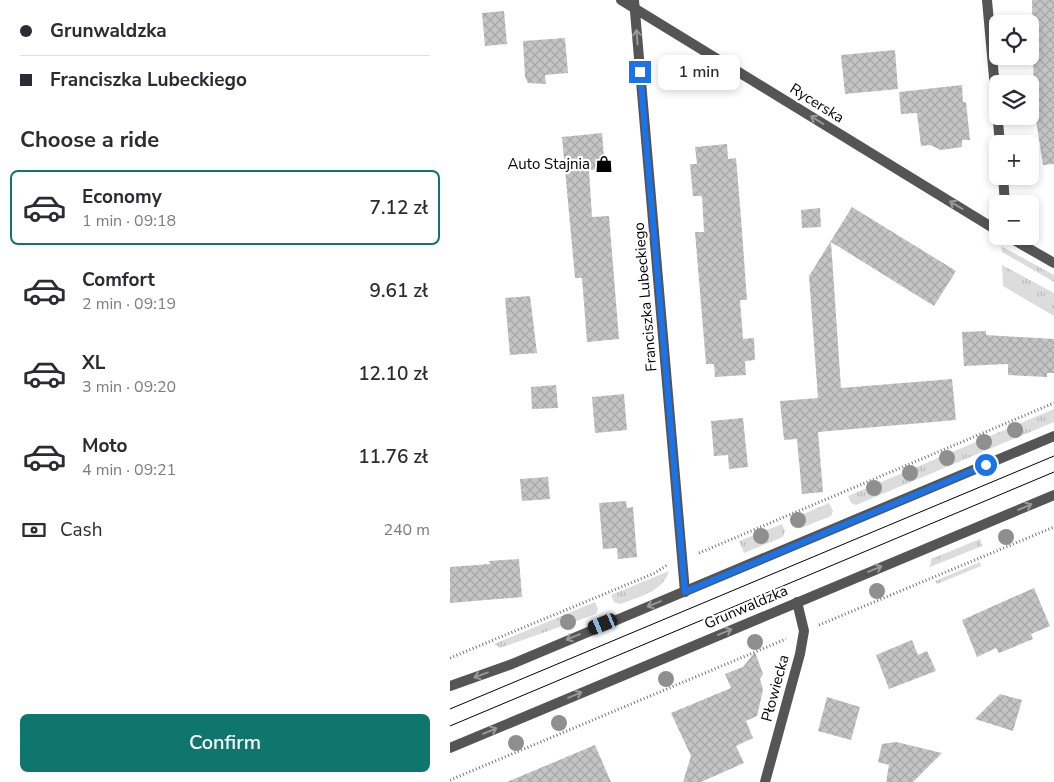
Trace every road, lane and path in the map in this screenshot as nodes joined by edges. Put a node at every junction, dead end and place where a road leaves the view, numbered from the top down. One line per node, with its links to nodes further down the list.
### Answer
1 (622, 0): 3 (street, Rycerska)
2 (987, 0): 4 (street)
3 (635, 4): 5 (street, Rycerska, one-way to 3); 12 (street, Franciszka Lubeckiego, one-way to 3)
4 (999, 135)
5 (989, 224)
6 (1022, 245): 7 (street)
7 (1054, 263)
8 (1054, 403): 12 (path)
9 (1054, 436): 13 (street)
10 (1054, 495): 14 (street, Grunwaldzka, one-way to 10)
11 (1054, 527): 15 (path)
12 (682, 559): 13 (street, Franciszka Lubeckiego); 17 (path)
13 (685, 592): 18 (street, one-way to 18)
14 (797, 602): 19 (street, Grunwaldzka, one-way to 14); 21 (street, Płowiecka)
15 (817, 626)
16 (793, 636): 20 (path)
17 (450, 658)
18 (450, 686)
19 (450, 748)
20 (450, 780)
21 (765, 782)

